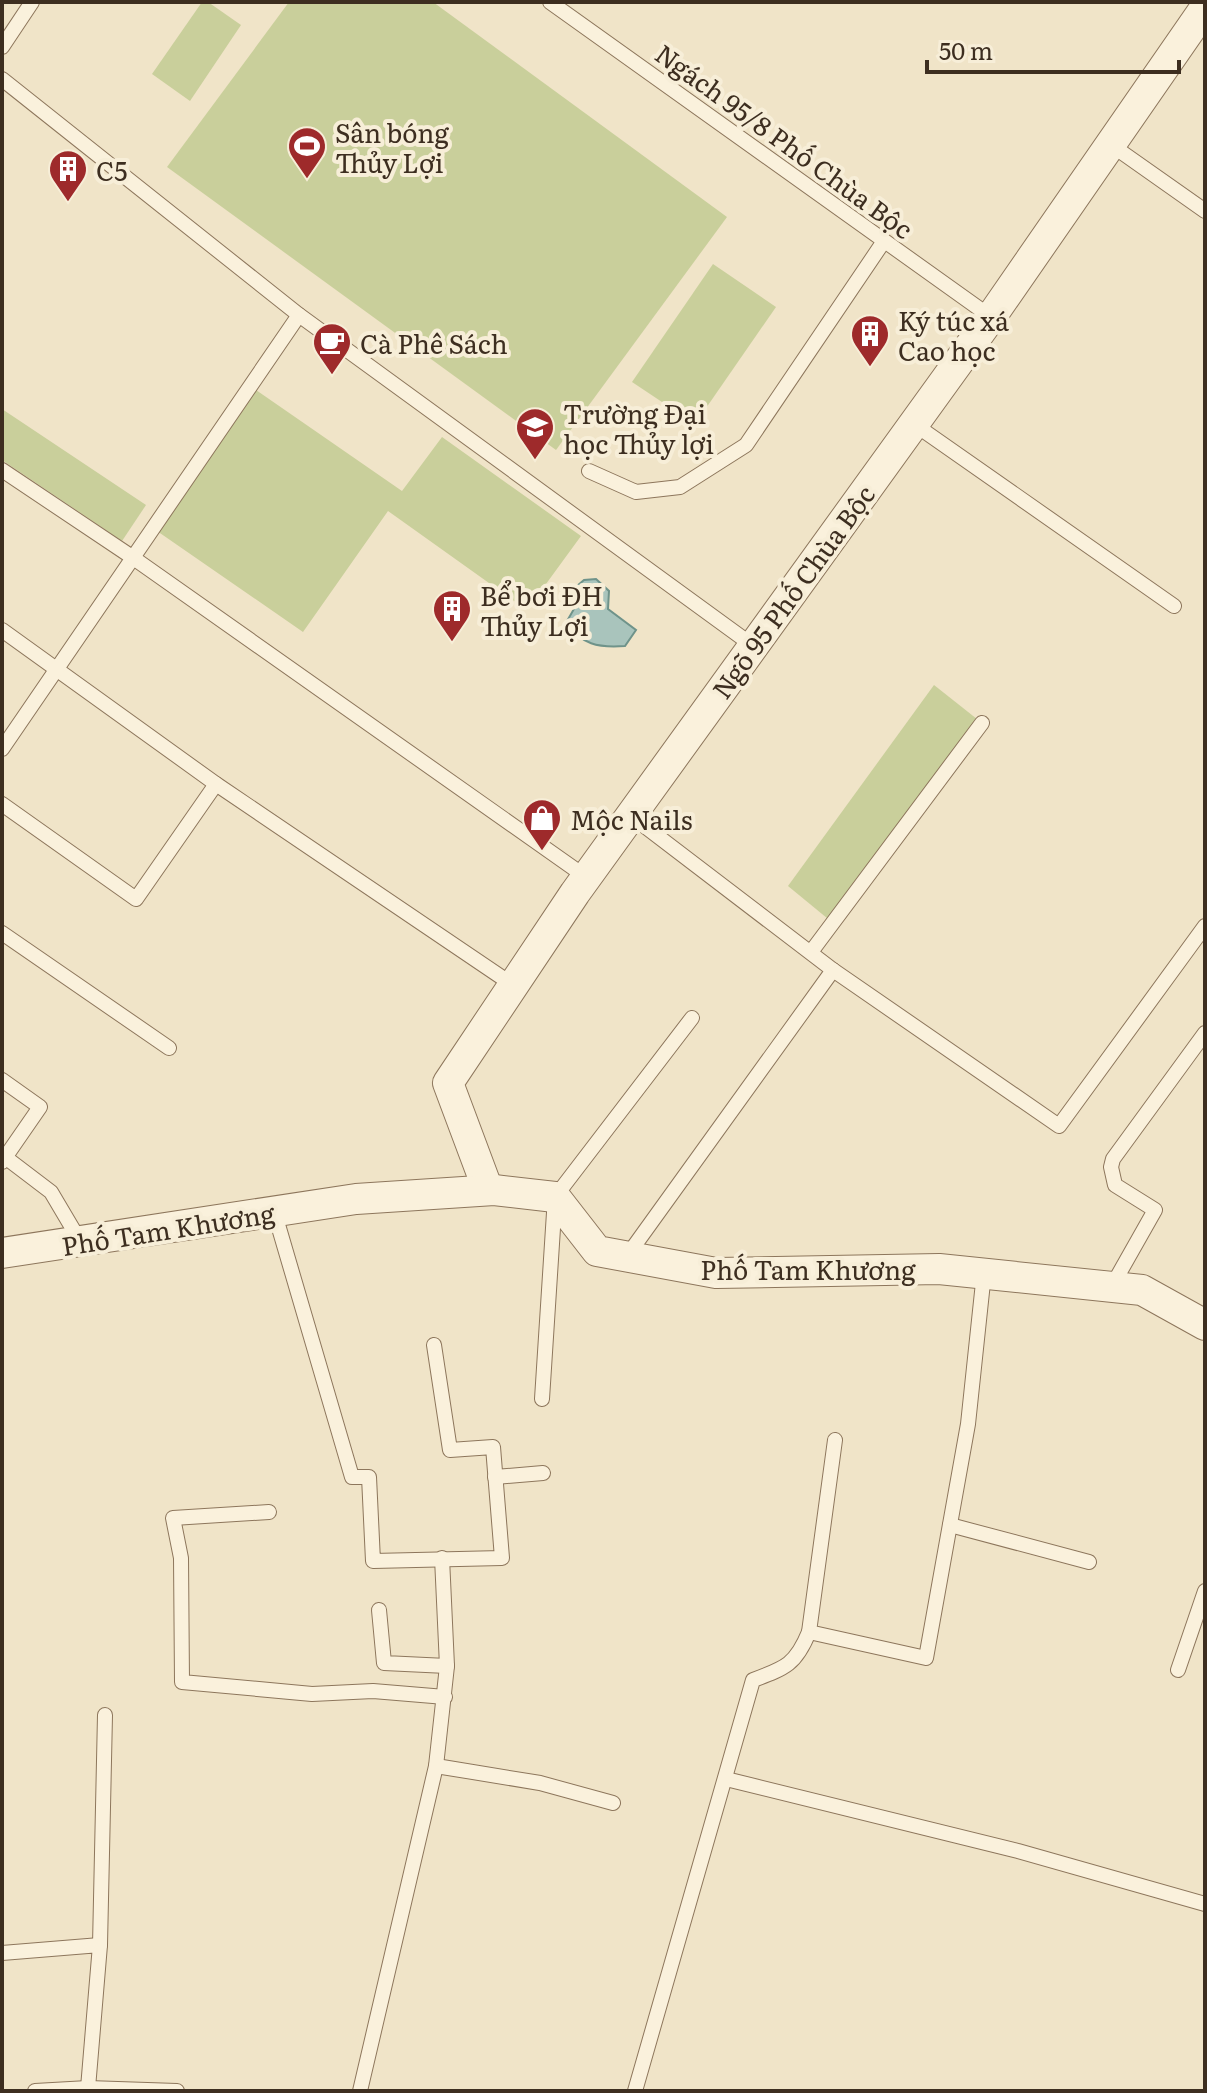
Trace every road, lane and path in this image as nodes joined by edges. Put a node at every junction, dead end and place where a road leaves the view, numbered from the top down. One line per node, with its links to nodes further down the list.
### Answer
1 (32, 2): 4 (lane)
2 (550, 2): 8 (lane, Ngách 95/8 Phố Chùa Bộc)
3 (1205, 8): 6 (street, Ngõ 95 Phố Chùa Bộc)
4 (2, 47)
5 (2, 79): 9 (lane)
6 (1110, 144): 7 (lane); 10 (street, Ngõ 95 Phố Chùa Bộc)
7 (1205, 211)
8 (884, 241): 10 (lane, Ngách 95/8 Phố Chùa Bộc); 13 (lane)
9 (299, 315): 14 (lane); 17 (lane)
10 (991, 317): 11 (street, Ngõ 95 Phố Chùa Bộc)
11 (914, 424): 15 (lane); 17 (street, Ngõ 95 Phố Chùa Bộc)
12 (2, 470): 14 (lane)
13 (589, 471)
14 (132, 557): 18 (lane); 24 (lane)
15 (1174, 606)
16 (2, 630): 18 (lane)
17 (752, 645): 23 (street, Ngõ 95 Phố Chùa Bộc)
18 (56, 668): 20 (lane); 21 (lane)
19 (982, 723): 27 (lane)
20 (2, 749)
21 (216, 784): 22 (lane); 29 (lane)
22 (2, 804)
23 (630, 815): 24 (street, Ngõ 95 Phố Chùa Bộc); 27 (lane)
24 (586, 877): 29 (street, Ngõ 95 Phố Chùa Bộc)
25 (1205, 926): 28 (lane)
26 (2, 933): 32 (lane)
27 (811, 952): 28 (lane)
28 (833, 970): 40 (lane)
29 (513, 985): 35 (street, Ngõ 95 Phố Chùa Bộc)
30 (692, 1018): 36 (lane)
31 (1205, 1033): 42 (lane)
32 (169, 1048)
33 (2, 1080): 34 (lane)
34 (4, 1159): 38 (lane)
35 (488, 1190): 36 (street, Phố Tam Khương); 37 (street, Phố Tam Khương)
36 (555, 1197): 40 (street, Phố Tam Khương); 45 (lane)
37 (274, 1211): 38 (street, Phố Tam Khương); 51 (lane)
38 (80, 1241): 39 (street, Phố Tam Khương)
39 (2, 1253)
40 (627, 1256): 41 (street, Phố Tam Khương)
41 (984, 1273): 42 (street, Phố Tam Khương); 50 (lane)
42 (1112, 1286): 43 (street, Phố Tam Khương)
43 (1205, 1325)
44 (434, 1345): 48 (lane)
45 (542, 1399)
46 (835, 1440): 55 (lane)
47 (543, 1473): 48 (lane)
48 (495, 1477): 51 (lane)
49 (269, 1512): 58 (lane)
50 (950, 1525): 52 (lane); 55 (lane)
51 (442, 1558): 56 (lane)
52 (1089, 1562)
53 (1205, 1592): 57 (lane)
54 (379, 1610): 56 (lane)
55 (809, 1632): 61 (lane)
56 (447, 1666): 58 (lane)
57 (1178, 1670)
58 (445, 1697): 60 (lane)
59 (105, 1715): 64 (lane)
60 (436, 1766): 62 (lane); 69 (lane)
61 (726, 1779): 63 (lane); 70 (lane)
62 (613, 1803)
63 (1205, 1904)
64 (100, 1945): 65 (lane); 66 (lane)
65 (2, 1953)
66 (88, 2088): 67 (lane); 68 (lane)
67 (35, 2091)
68 (177, 2091)
69 (360, 2091)
70 (635, 2091)

